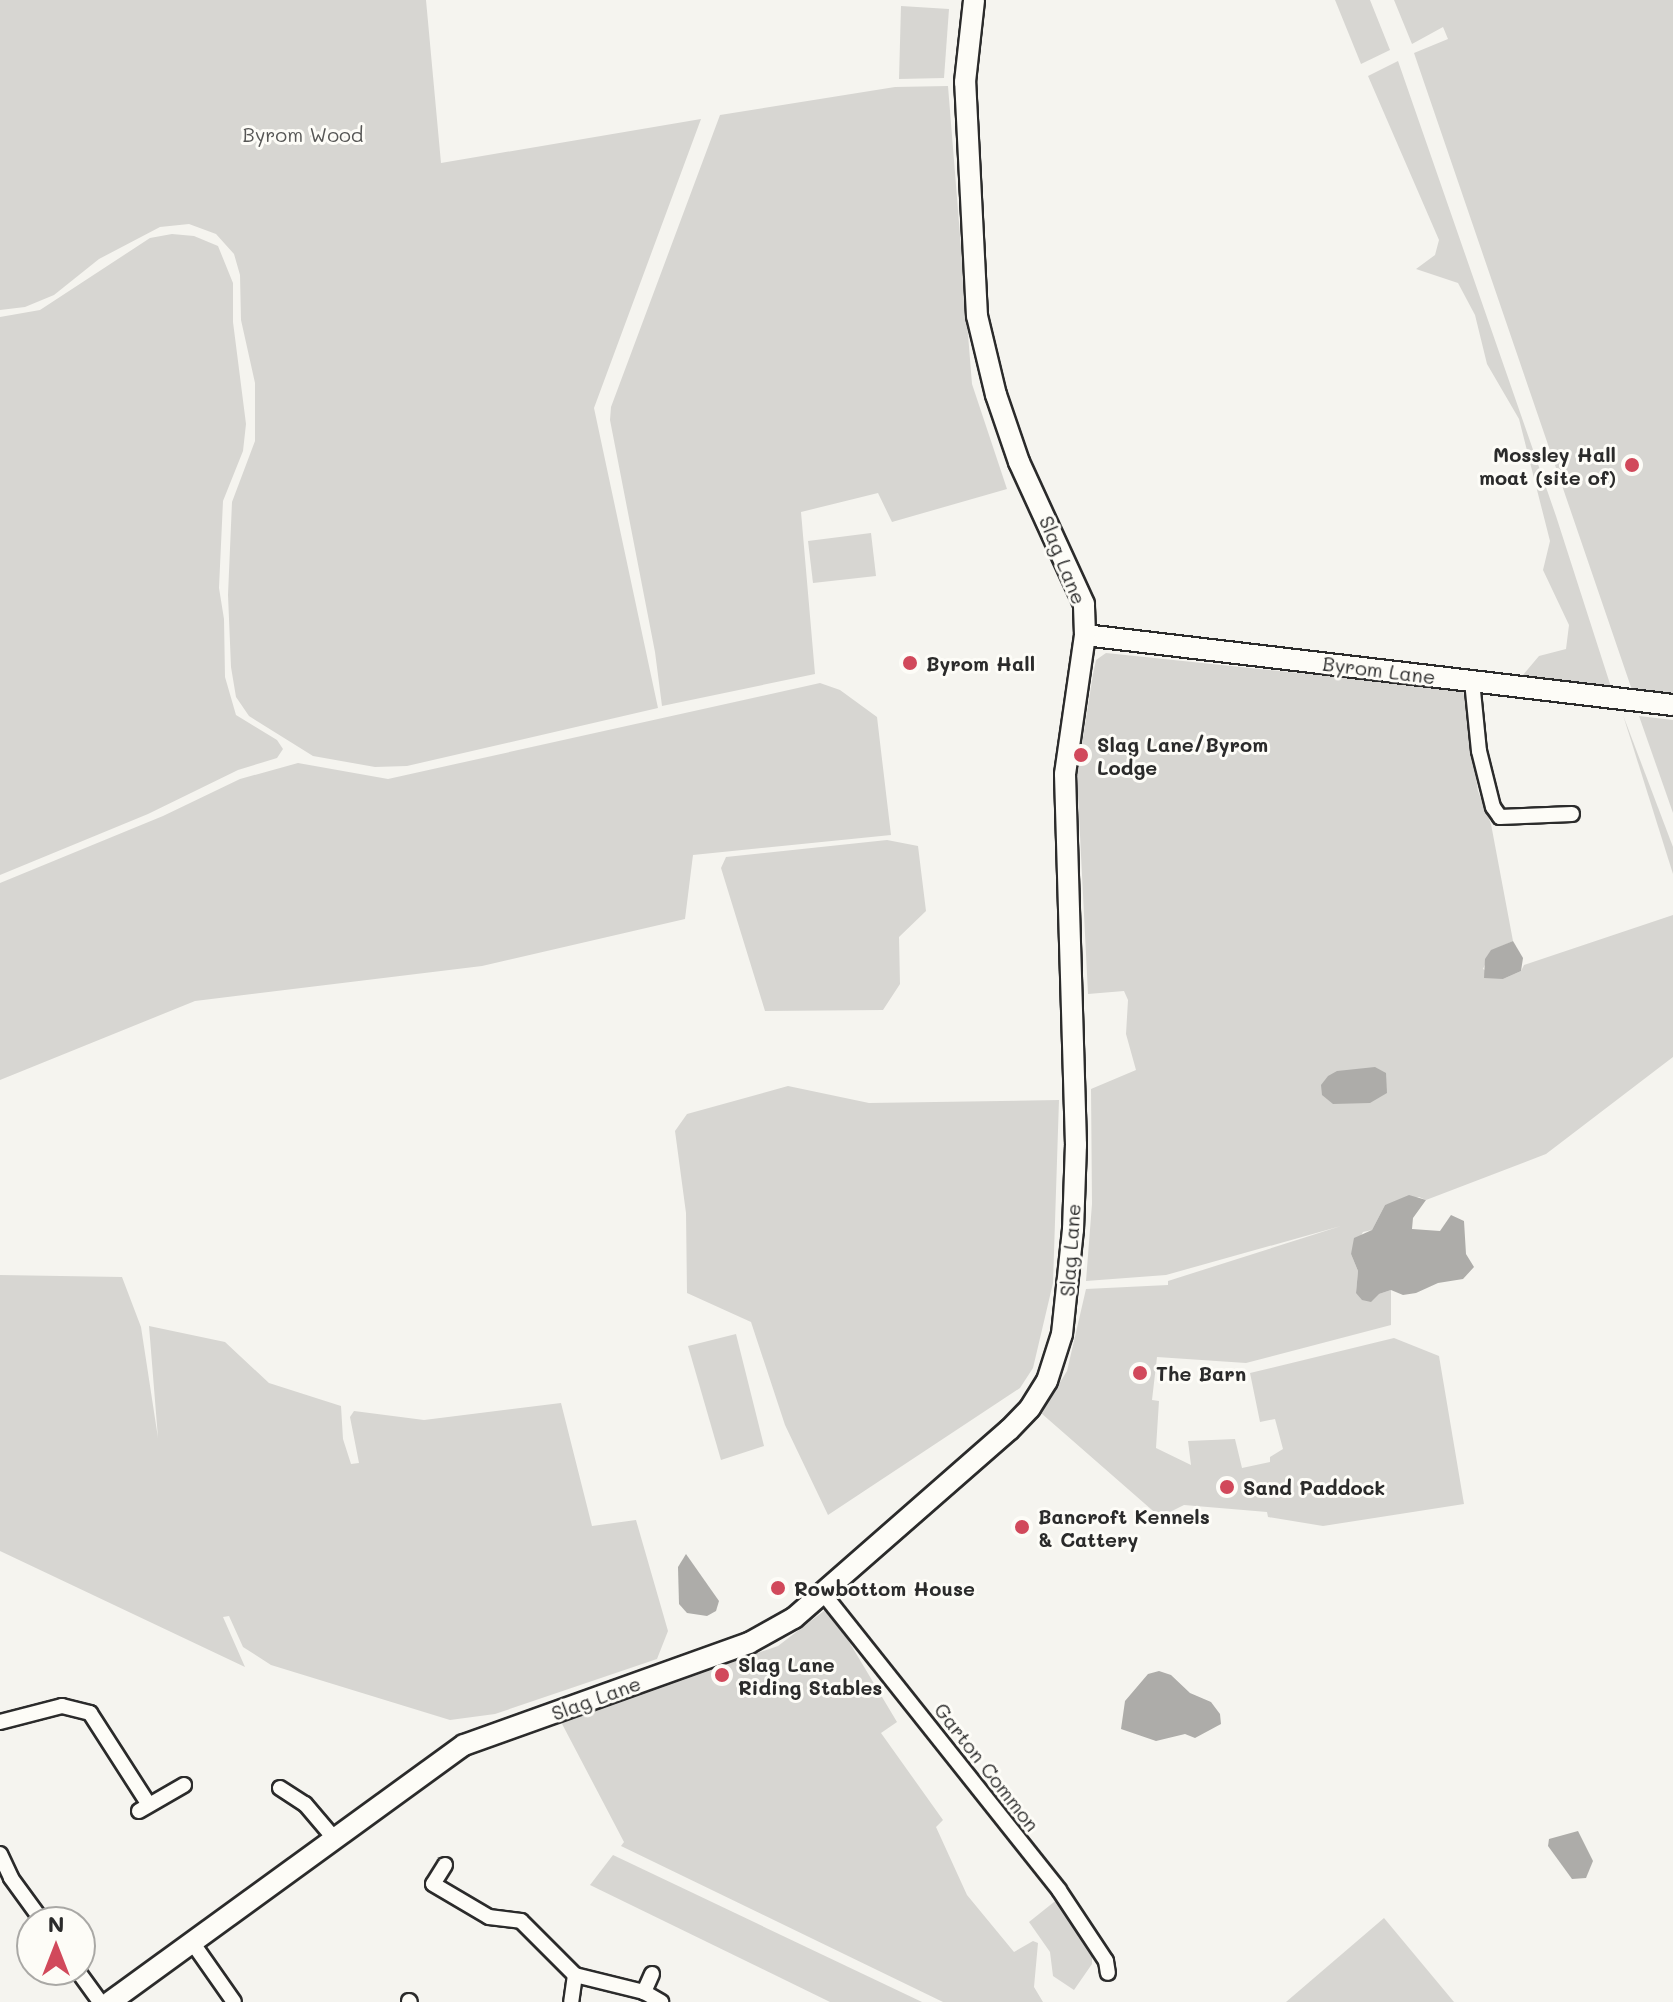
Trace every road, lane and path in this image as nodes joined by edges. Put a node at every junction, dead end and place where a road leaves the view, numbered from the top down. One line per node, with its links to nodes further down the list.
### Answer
1 (974, 0): 2 (street, Slag Lane)
2 (1085, 635): 3 (street, Byrom Lane); 6 (street, Slag Lane)
3 (1472, 681): 4 (street, Byrom Lane); 5 (street)
4 (1673, 705)
5 (1572, 814)
6 (823, 1593): 10 (street, Slag Lane); 15 (street, Garton Common)
7 (0, 1722): 8 (street)
8 (184, 1785)
9 (280, 1788): 10 (street)
10 (333, 1837): 14 (street, Slag Lane)
11 (0, 1854): 13 (street)
12 (445, 1865): 17 (street)
13 (31, 1906)
14 (192, 1942): 19 (street, Slag Lane); 20 (street)
15 (1108, 1973)
16 (652, 1974): 18 (street)
17 (575, 1975): 18 (street); 21 (street)
18 (644, 1992): 22 (street)
19 (110, 2002)
20 (234, 2002)
21 (571, 2002)
22 (661, 2002)

